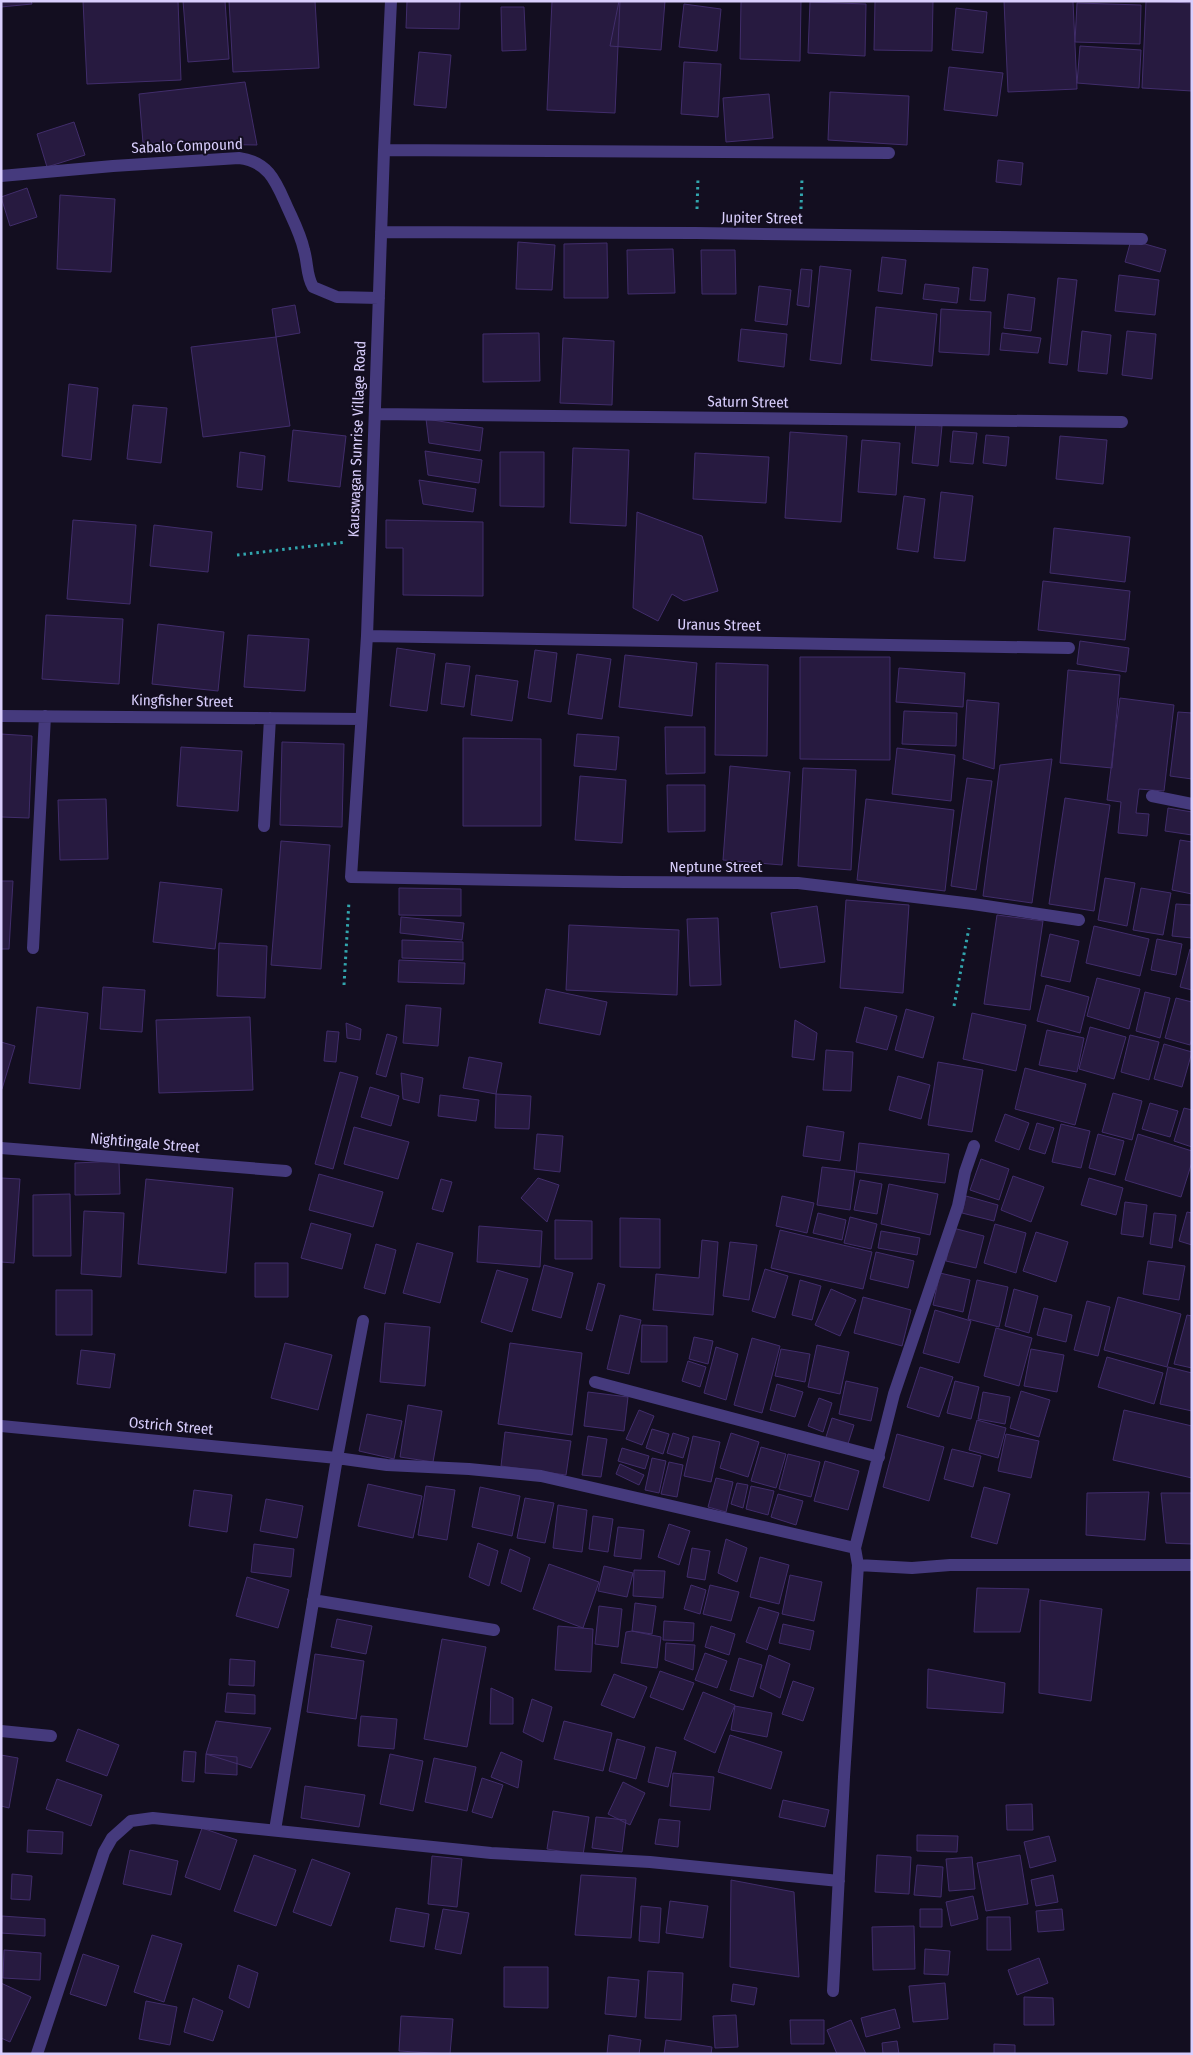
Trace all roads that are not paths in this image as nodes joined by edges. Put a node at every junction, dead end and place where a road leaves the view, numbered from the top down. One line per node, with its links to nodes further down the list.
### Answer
1 (391, 1): 2 (street, Kauswagan Sunrise Village Road)
2 (384, 150): 3 (street); 5 (street, Kauswagan Sunrise Village Road)
3 (889, 153)
4 (1, 176): 7 (street, Sabalo Compound)
5 (381, 232): 6 (street, Jupiter Street); 7 (street, Kauswagan Sunrise Village Road)
6 (1142, 239)
7 (378, 298): 8 (street, Kauswagan Sunrise Village Road)
8 (375, 414): 9 (street, Saturn Street); 10 (street, Kauswagan Sunrise Village Road)
9 (1122, 422)
10 (367, 636): 11 (street, Uranus Street); 15 (street, Kauswagan Sunrise Village Road)
11 (1070, 648)
12 (1, 716): 13 (street, Kingfisher Street)
13 (45, 716): 14 (street, Kingfisher Street); 21 (street)
14 (270, 718): 15 (street, Kingfisher Street); 18 (street)
15 (362, 719): 19 (street, Kauswagan Sunrise Village Road)
16 (1152, 796): 17 (street)
17 (1192, 804)
18 (264, 826)
19 (351, 877): 20 (street, Neptune Street)
20 (1079, 920)
21 (33, 948)
22 (974, 1146): 28 (street)
23 (1, 1148): 24 (street, Nightingale Street)
24 (286, 1171)
25 (362, 1321): 29 (street)
26 (595, 1382): 28 (street)
27 (1, 1426): 29 (street, Ostrich Street)
28 (879, 1457): 30 (street)
29 (337, 1458): 30 (street, Ostrich Street); 33 (street)
30 (855, 1548): 31 (street)
31 (858, 1565): 32 (street); 38 (street)
32 (1192, 1565)
33 (314, 1600): 34 (street); 37 (street)
34 (494, 1630)
35 (1, 1731): 36 (street)
36 (51, 1736)
37 (275, 1830): 38 (street); 40 (street)
38 (840, 1881): 39 (street)
39 (833, 1991)
40 (37, 2054)

